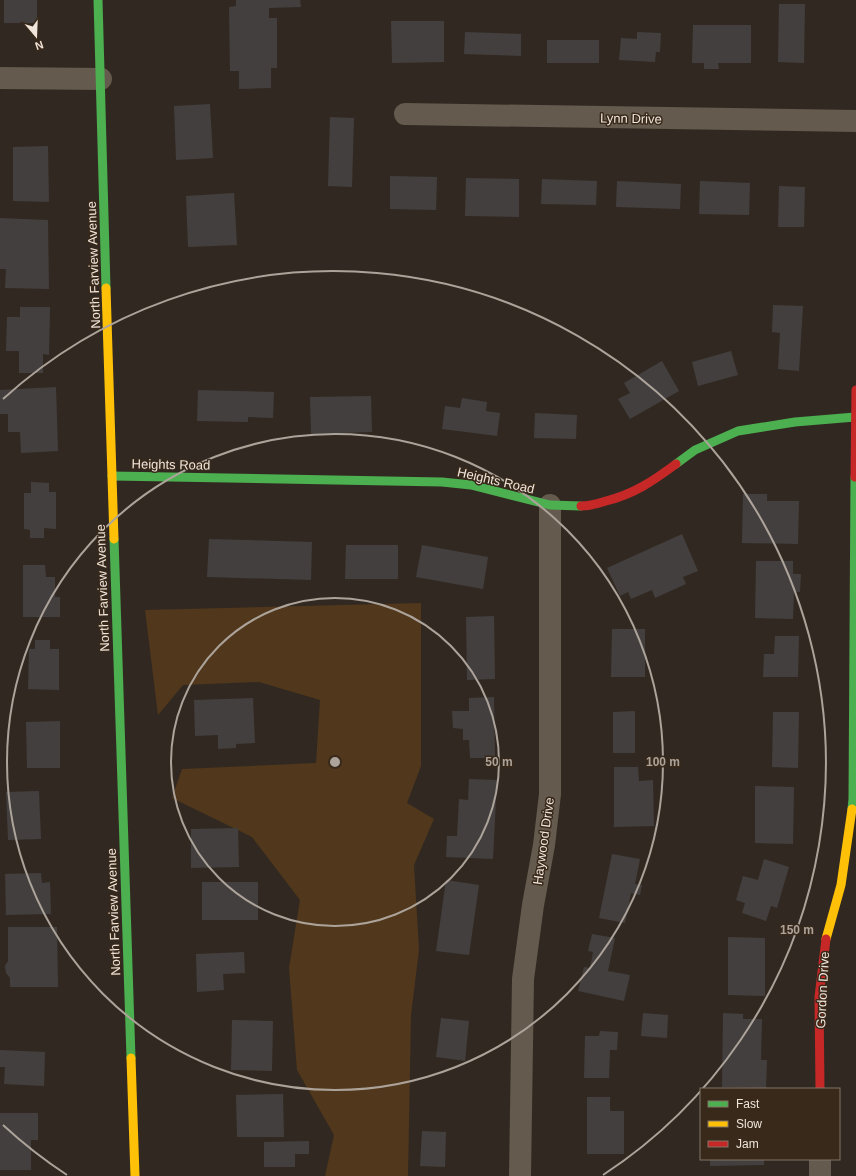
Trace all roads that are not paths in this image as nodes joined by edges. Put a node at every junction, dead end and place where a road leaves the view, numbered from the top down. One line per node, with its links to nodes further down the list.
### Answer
1 (98, 0): 3 (street, North Farview Avenue)
2 (0, 78): 3 (street)
3 (101, 79): 8 (street, North Farview Avenue)
4 (405, 114): 5 (street, Lynn Drive)
5 (856, 121)
6 (856, 390): 7 (street, Gordon Drive)
7 (855, 417): 9 (street, Heights Road); 10 (street, Gordon Drive)
8 (112, 476): 9 (street, Heights Road); 12 (street, North Farview Avenue)
9 (550, 505): 13 (street, Haywood Drive)
10 (820, 1088)
11 (820, 1160): 14 (street)
12 (135, 1176)
13 (520, 1176)
14 (820, 1176)

